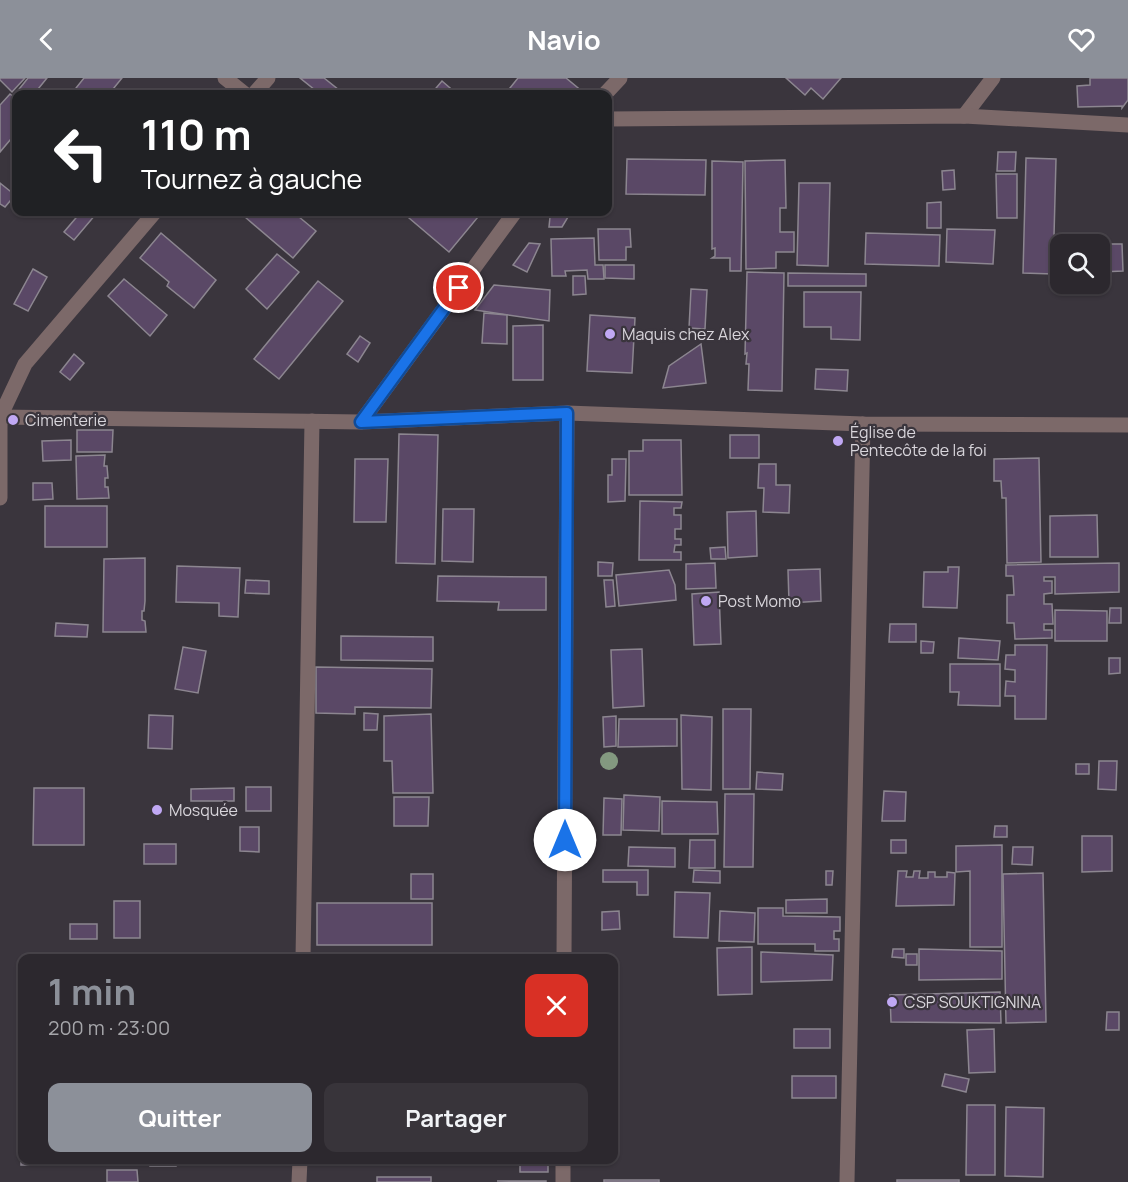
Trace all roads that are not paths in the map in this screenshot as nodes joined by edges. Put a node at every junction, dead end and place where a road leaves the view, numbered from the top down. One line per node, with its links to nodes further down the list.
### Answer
1 (225, 78): 5 (street)
2 (268, 78): 6 (street)
3 (620, 78): 7 (street)
4 (993, 78): 8 (street)
5 (240, 90)
6 (258, 90)
7 (609, 90)
8 (964, 116): 9 (street); 10 (street)
9 (612, 119)
10 (1128, 125)
11 (152, 216): 14 (street)
12 (511, 216): 16 (street)
13 (567, 413): 16 (street); 17 (street); 21 (street)
14 (0, 417): 15 (street); 19 (street)
15 (312, 421): 16 (street); 20 (street)
16 (361, 422)
17 (863, 424): 18 (street); 26 (street)
18 (1128, 425)
19 (0, 498)
20 (303, 954)
21 (564, 954)
22 (300, 1164): 24 (street)
23 (563, 1164): 25 (street)
24 (299, 1182)
25 (563, 1182)
26 (846, 1182)

